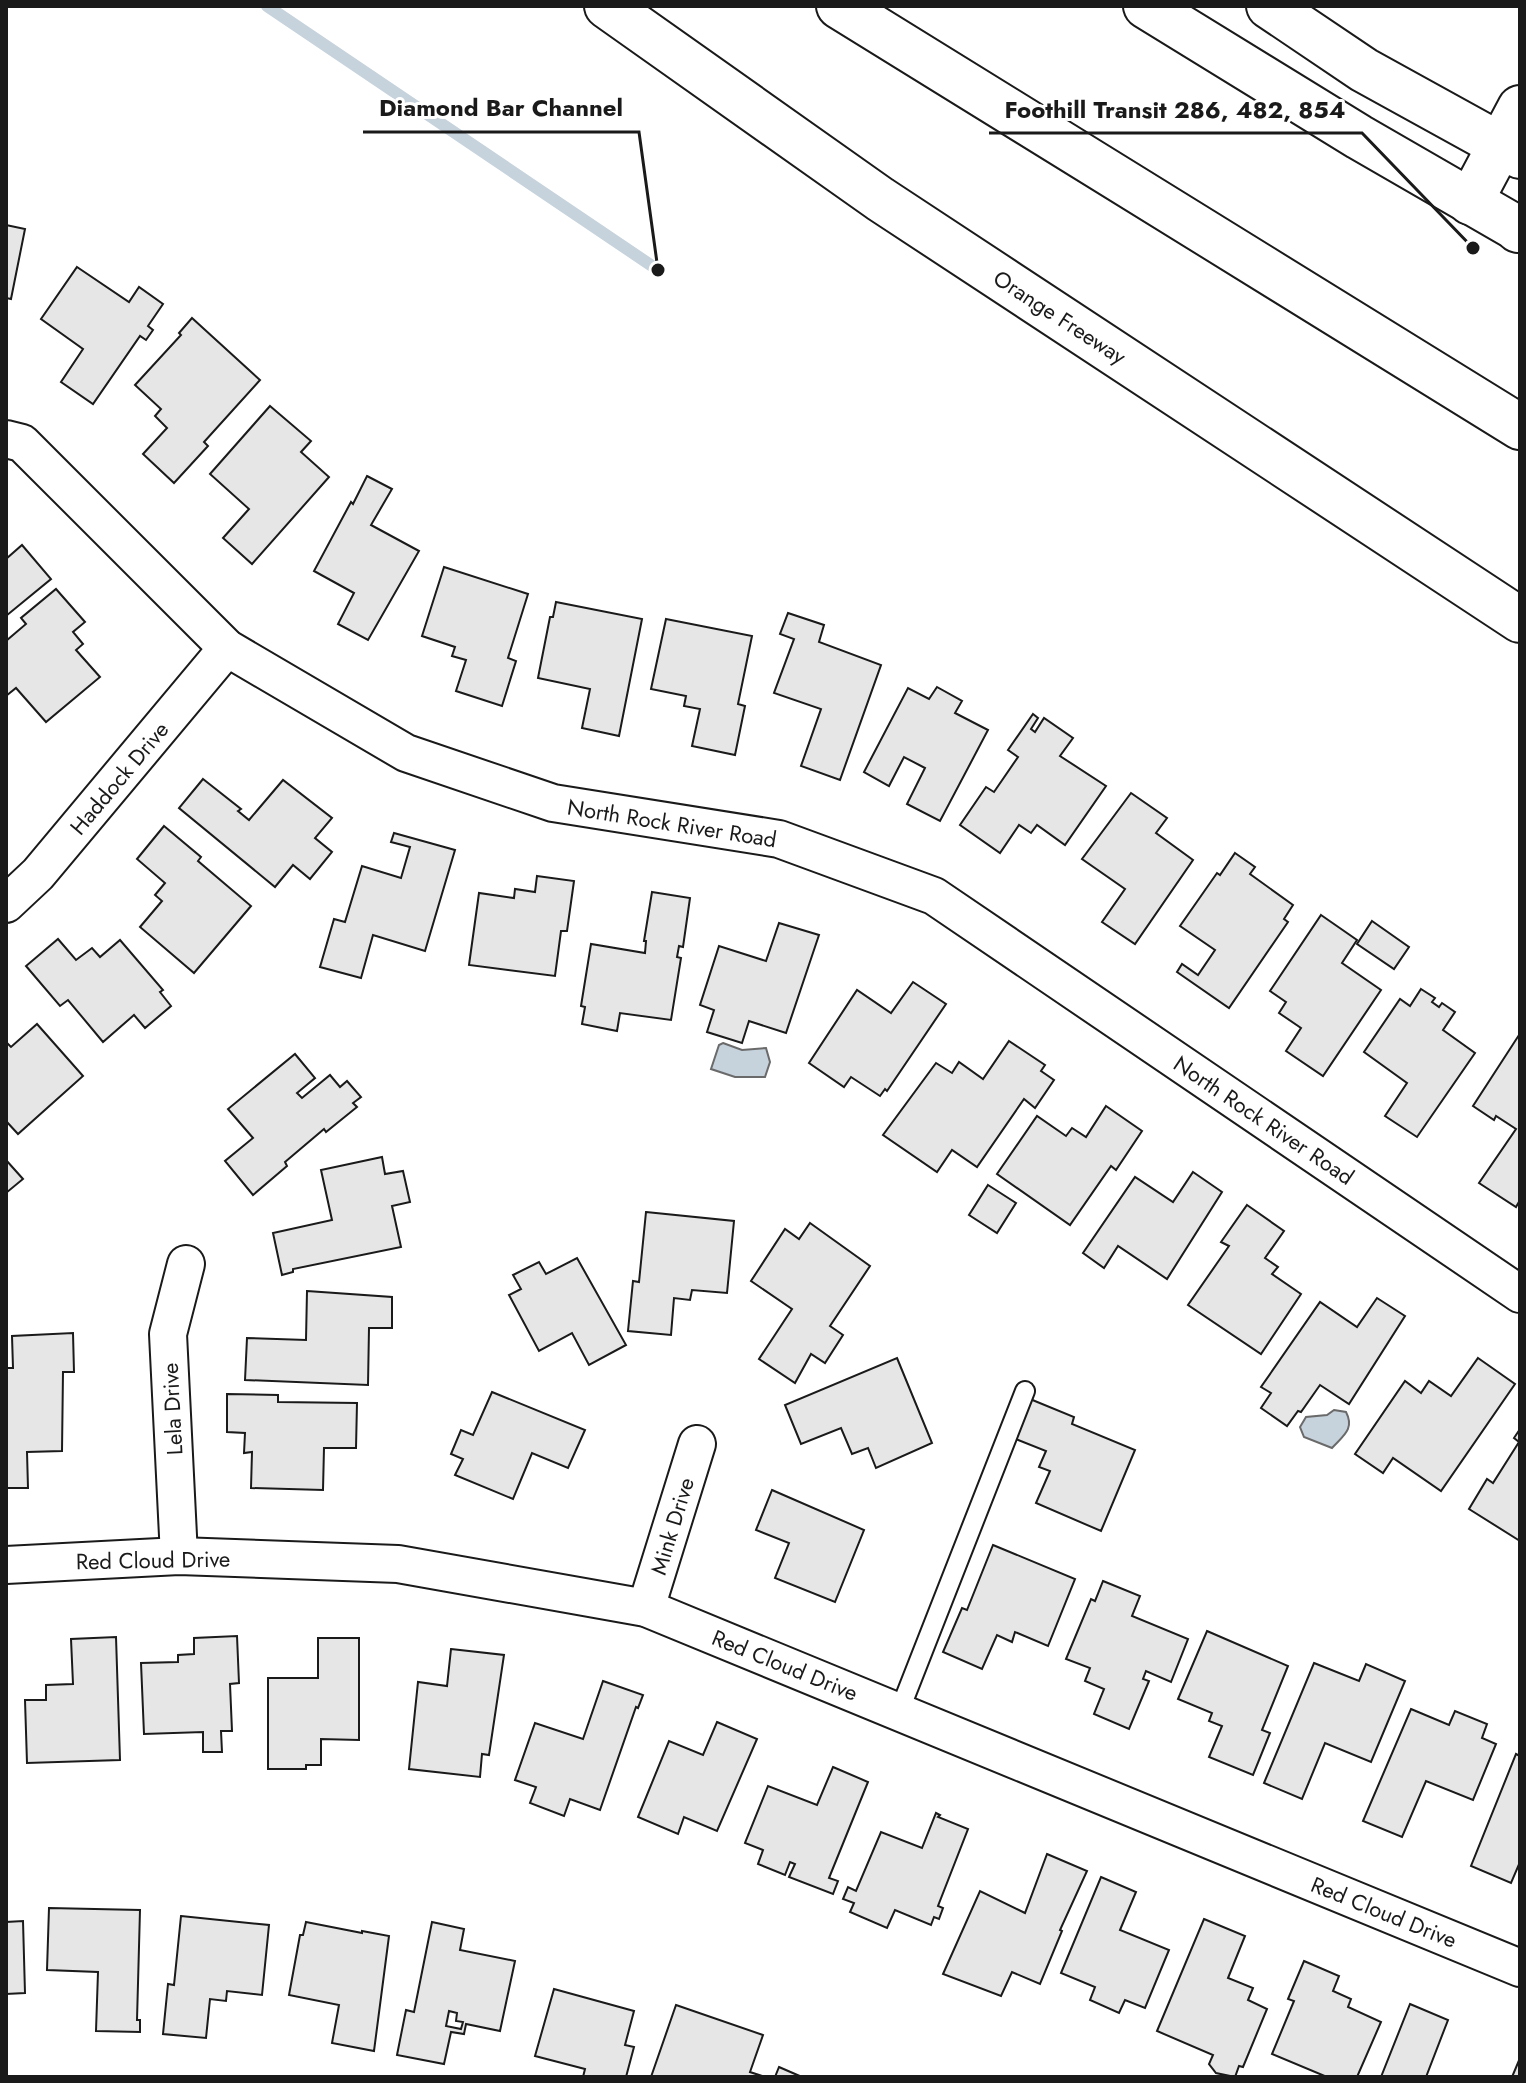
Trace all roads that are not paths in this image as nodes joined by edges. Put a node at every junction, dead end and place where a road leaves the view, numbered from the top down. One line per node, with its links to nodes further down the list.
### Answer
1 (607, 6): 11 (main road, Orange Freeway)
2 (839, 6): 9 (main road)
3 (1146, 6): 7 (main road)
4 (1269, 6): 6 (main road)
5 (1520, 108): 6 (main road)
6 (1510, 151): 7 (main road)
7 (1470, 202): 8 (main road)
8 (1519, 229)
9 (1520, 427)
10 (6, 439): 12 (street, North Rock River Road)
11 (1520, 620)
12 (227, 648): 13 (street, Haddock Drive); 15 (street, North Rock River Road)
13 (6, 904)
14 (186, 1264): 18 (street, Lela Drive)
15 (1520, 1294)
16 (1025, 1391): 21 (lane)
17 (697, 1444): 20 (street, Mink Drive)
18 (179, 1556): 19 (street, Red Cloud Drive); 20 (street, Red Cloud Drive)
19 (6, 1565)
20 (646, 1608): 21 (street, Red Cloud Drive)
21 (899, 1712): 22 (street, Red Cloud Drive)
22 (1520, 1968)

